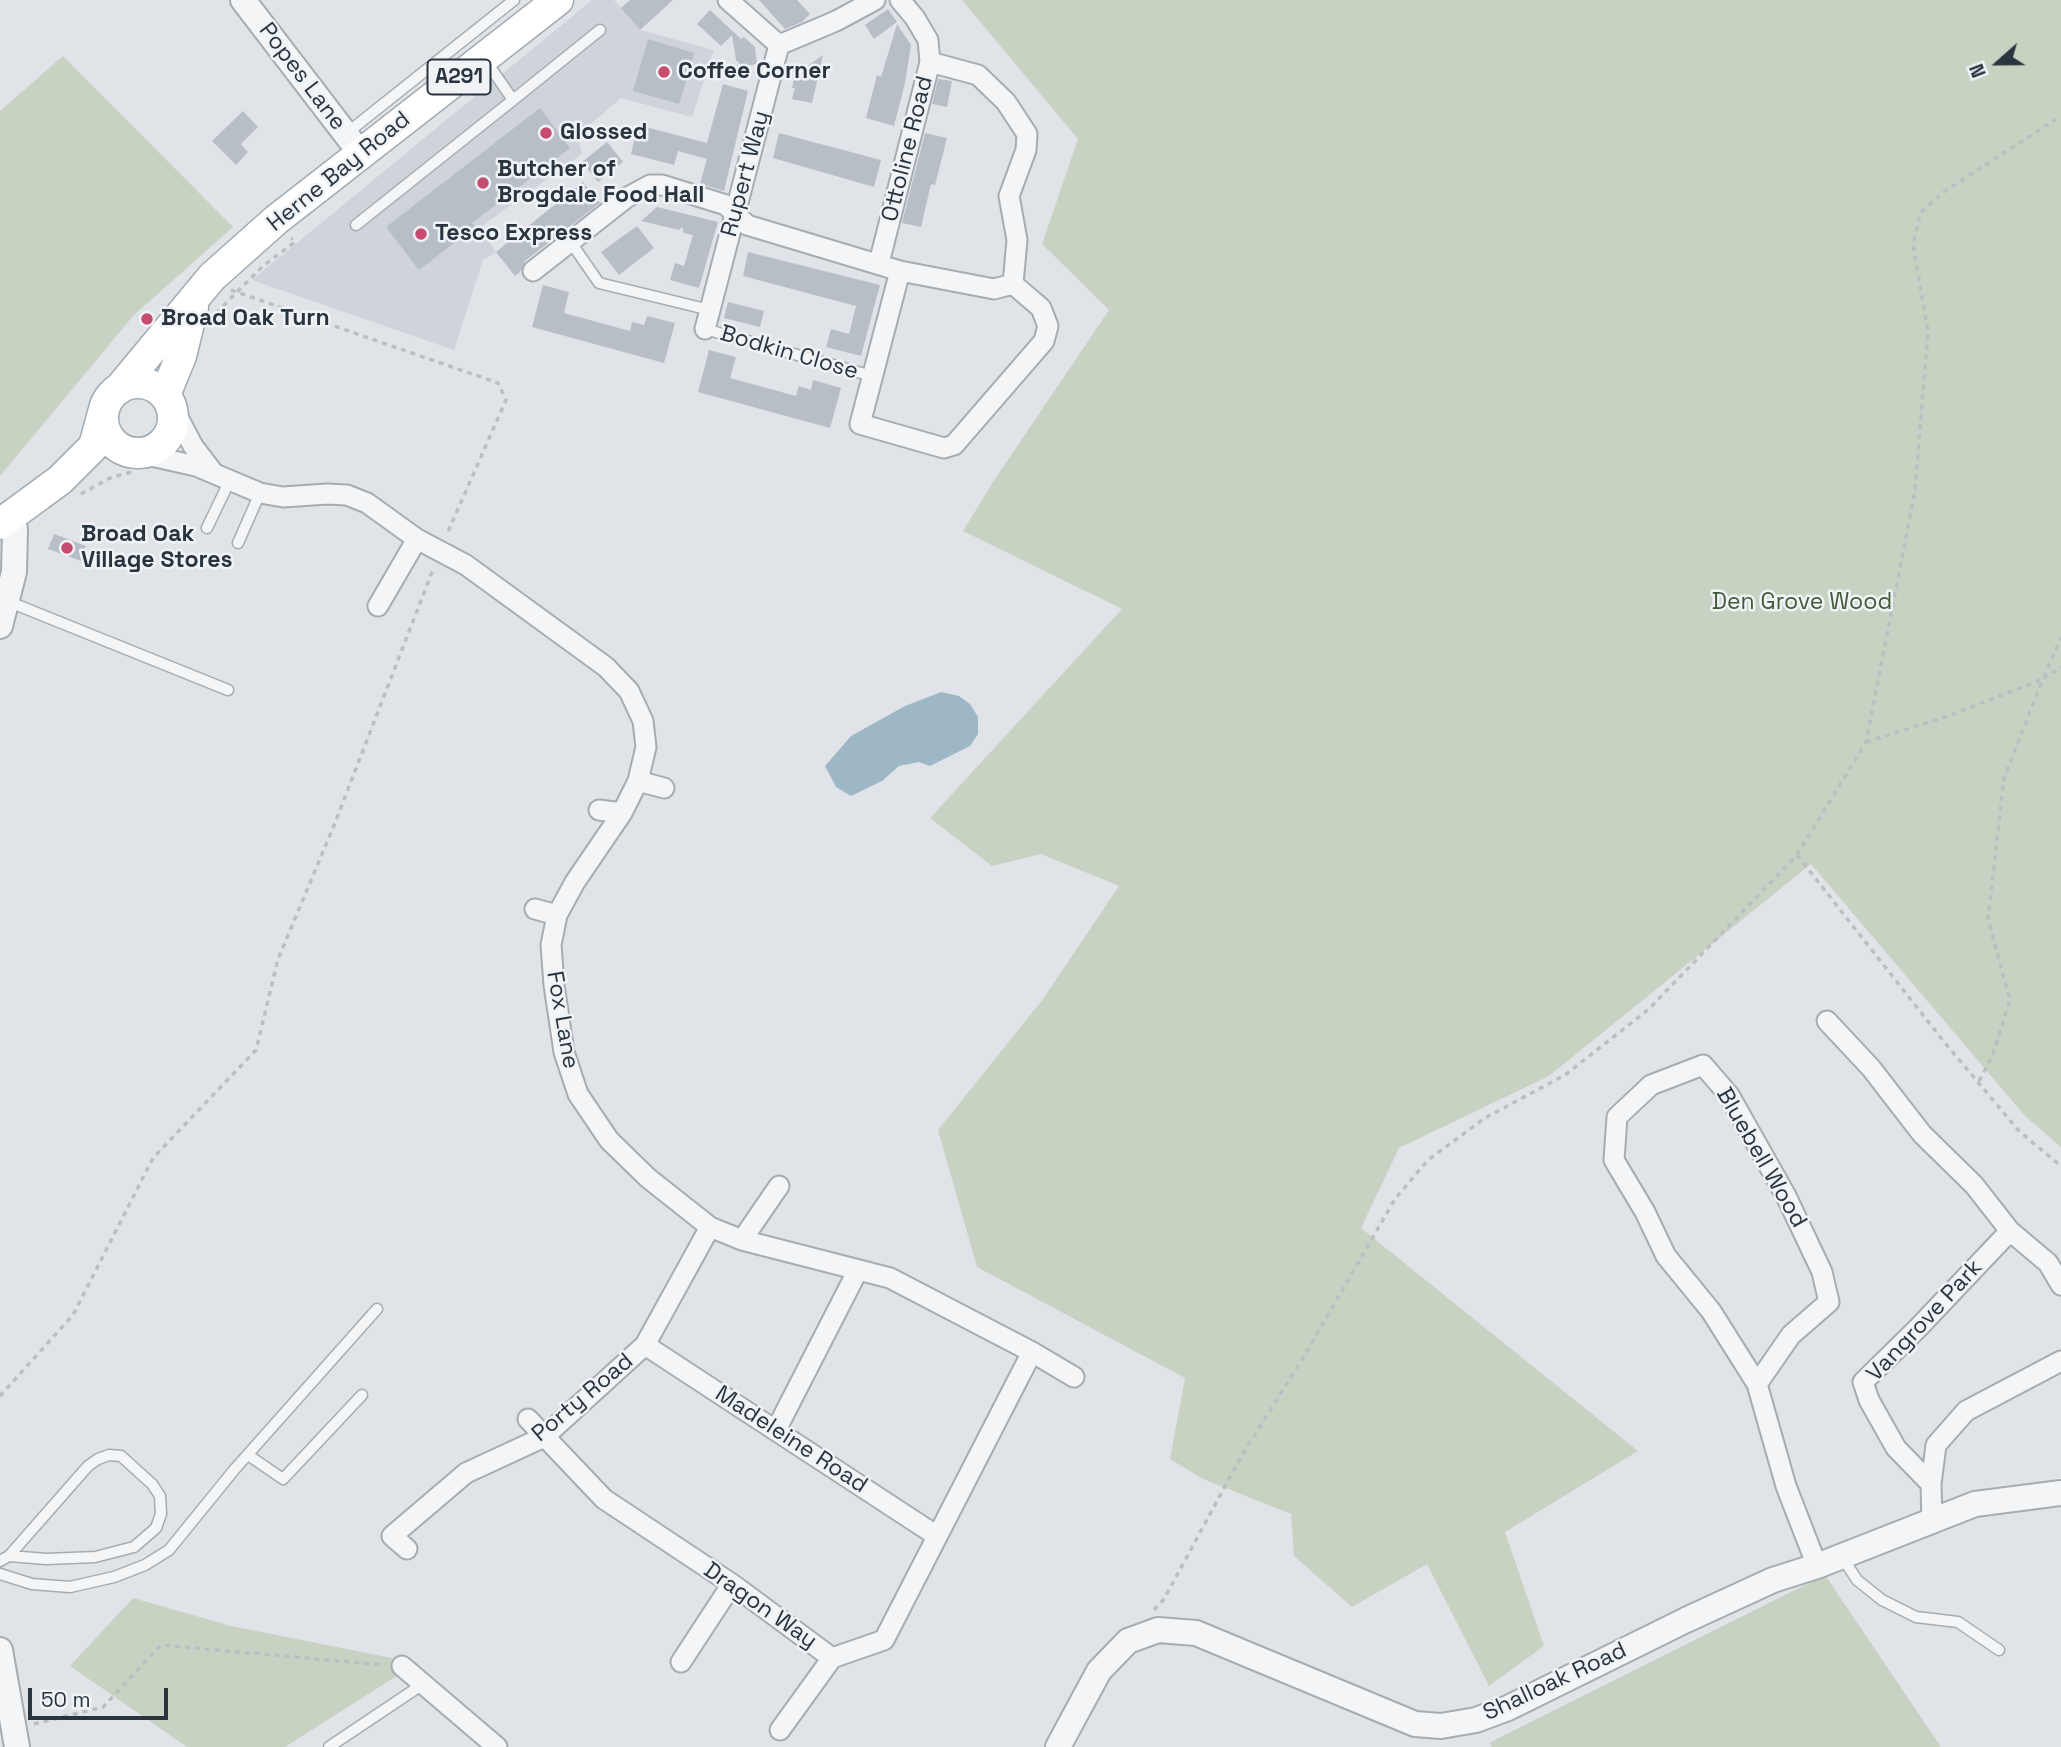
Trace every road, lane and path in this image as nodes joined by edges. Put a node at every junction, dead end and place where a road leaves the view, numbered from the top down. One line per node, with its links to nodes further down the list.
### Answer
1 (243, 0): 13 (street, Popes Lane)
2 (514, 0): 13 (lane)
3 (558, 0): 9 (main road, Herne Bay Road / A291)
4 (728, 0): 8 (street)
5 (875, 0): 8 (street)
6 (900, 0): 10 (street, Ottoline Road)
7 (600, 30): 11 (lane)
8 (779, 45): 14 (street, Rupert Way)
9 (484, 58): 11 (lane); 13 (main road, Herne Bay Road / A291)
10 (930, 62): 18 (street, Ottoline Road); 21 (street)
11 (513, 100): 16 (lane)
12 (2061, 116): 43 (path)
13 (353, 144): 15 (main road, Herne Bay Road / A291)
14 (735, 214): 17 (street); 18 (street); 23 (street, Rupert Way)
15 (276, 220): 22 (main road, Herne Bay Road / A291); 22 (path)
16 (356, 225)
17 (570, 242): 19 (street); 23 (lane, Bodkin Close)
18 (879, 263): 20 (street)
19 (533, 271)
20 (900, 271): 21 (street); 24 (street)
21 (1013, 284): 24 (street)
22 (213, 298): 25 (main road, Herne Bay Road / A291); 26 (main road); 35 (path)
23 (708, 319): 24 (lane, Bodkin Close)
24 (872, 376)
25 (112, 397): 26 (main road); 27 (main road); 29 (main road, Herne Bay Road / A291)
26 (167, 398): 27 (main road); 28 (street)
27 (139, 459): 28 (street, Fox Lane); 29 (main road, Herne Bay Road / A291); 29 (path)
28 (221, 477): 30 (street, Fox Lane); 32 (lane)
29 (66, 490): 31 (main road, Herne Bay Road / A291)
30 (260, 493): 33 (street, Fox Lane); 34 (lane)
31 (5, 521): 36 (street)
32 (207, 528)
33 (417, 539): 35 (street, Fox Lane); 37 (street)
34 (238, 543)
35 (441, 550): 44 (street, Fox Lane); 67 (path)
36 (6, 601): 38 (street); 42 (lane)
37 (379, 606)
38 (0, 626)
39 (2061, 638): 41 (path)
40 (2061, 667): 41 (path)
41 (2043, 679): 43 (path); 52 (path)
42 (228, 690)
43 (1866, 742): 48 (path)
44 (638, 781): 45 (street); 47 (street, Fox Lane)
45 (664, 788)
46 (599, 810): 47 (street)
47 (622, 813): 50 (street, Fox Lane)
48 (1797, 855): 52 (path); 82 (path)
49 (535, 909): 50 (street)
50 (557, 915): 55 (street, Fox Lane)
51 (1827, 1021): 56 (street)
52 (1979, 1081): 53 (path)
53 (2061, 1166)
54 (779, 1186): 57 (street)
55 (710, 1227): 57 (street, Fox Lane); 61 (street, Porty Road)
56 (2010, 1231): 59 (street); 72 (street, Vangrove Park)
57 (742, 1240): 58 (street, Fox Lane)
58 (858, 1270): 62 (street, Fox Lane); 69 (street)
59 (2061, 1285)
60 (377, 1310): 71 (lane)
61 (645, 1345): 69 (street, Madeleine Road); 70 (street, Porty Road)
62 (1032, 1352): 64 (street, Fox Lane); 75 (street, Dragon Way)
63 (2061, 1361): 72 (street)
64 (1074, 1377)
65 (1757, 1384): 65 (street, Bluebell Wood); 79 (street, Bluebell Wood)
66 (362, 1395): 71 (lane)
67 (0, 1396)
68 (528, 1419): 70 (street, Dragon Way)
69 (776, 1430): 75 (street, Madeleine Road)
70 (544, 1437): 76 (street, Porty Road); 81 (street, Dragon Way)
71 (248, 1455): 80 (lane)
72 (1931, 1484): 74 (street)
73 (2061, 1493): 74 (street, Shalloak Road)
74 (1931, 1523): 77 (street, Shalloak Road)
75 (937, 1536): 85 (street, Dragon Way)
76 (407, 1549)
77 (1842, 1557): 79 (street, Shalloak Road); 84 (lane)
78 (5, 1558): 78 (lane)
79 (1817, 1566): 82 (street, Shalloak Road)
80 (0, 1574)
81 (732, 1584): 85 (street, Dragon Way); 86 (street)
82 (1128, 1641): 93 (street, Shalloak Road)
83 (0, 1650): 90 (street)
84 (1999, 1650)
85 (832, 1658): 89 (street)
86 (681, 1661)
87 (402, 1666): 88 (street); 90 (path)
88 (423, 1684): 91 (lane); 92 (street)
89 (780, 1730)
90 (16, 1738)
91 (329, 1747)
92 (497, 1747)
93 (1058, 1747)

